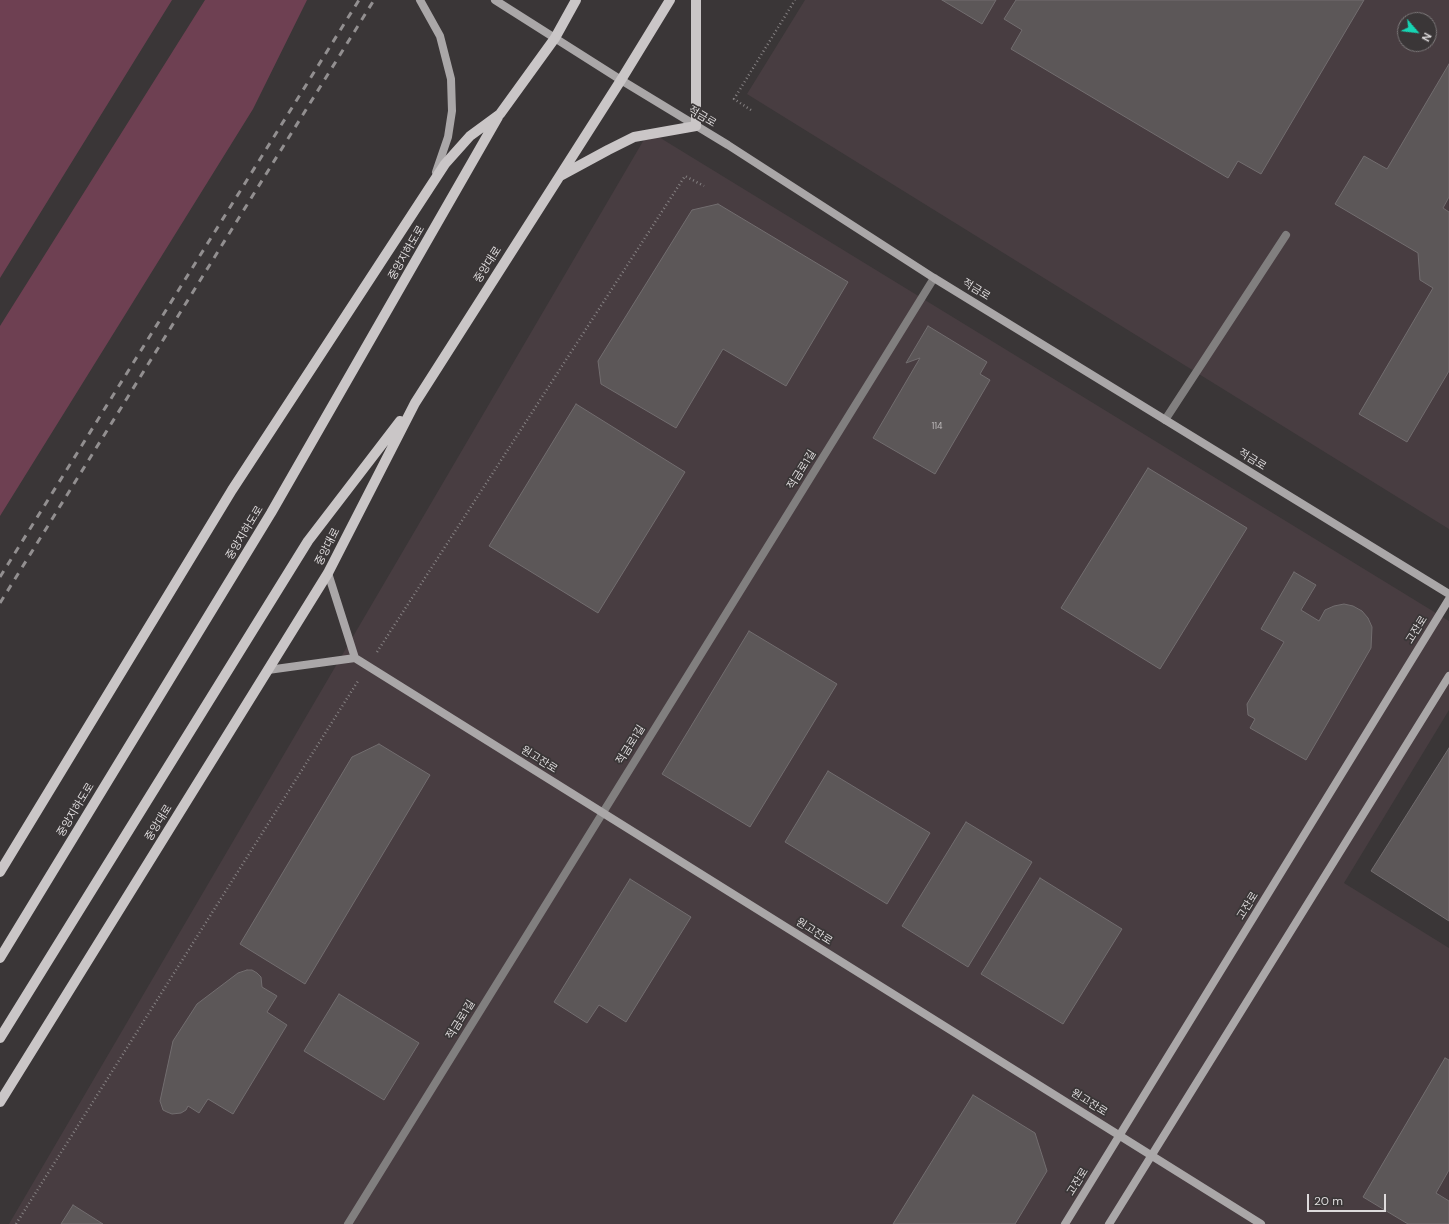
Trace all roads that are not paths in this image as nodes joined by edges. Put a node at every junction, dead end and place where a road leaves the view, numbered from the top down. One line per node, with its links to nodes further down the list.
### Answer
1 (420, 0): 11 (street)
2 (495, 0): 6 (street, 적금로)
3 (576, 0): 6 (main road)
4 (670, 0): 7 (main road, 중앙대로)
5 (696, 0): 9 (main road)
6 (555, 38): 7 (street, 적금로); 8 (main road)
7 (621, 80): 9 (street, 적금로); 10 (main road, 중앙대로)
8 (500, 114): 11 (main road); 24 (main road, 중앙지하도로)
9 (696, 126): 10 (main road); 13 (street, 적금로)
10 (559, 177): 14 (main road, 중앙대로)
11 (434, 180): 23 (main road)
12 (1286, 234): 15 (street)
13 (934, 278): 15 (street, 적금로); 22 (street, 적금로1길)
14 (415, 402): 16 (main road, 중앙대로); 25 (main road)
15 (1165, 420): 17 (street, 적금로)
16 (328, 573): 19 (street); 20 (main road, 중앙대로)
17 (1449, 594)
18 (1449, 599): 27 (street, 고잔로)
19 (355, 658): 20 (street); 22 (street, 원고잔로)
20 (268, 670): 26 (main road, 중앙대로)
21 (1449, 676): 28 (street)
22 (602, 813): 27 (street, 원고잔로); 29 (street, 적금로1길)
23 (0, 872)
24 (0, 958)
25 (0, 1038)
26 (0, 1102)
27 (1120, 1136): 28 (street, 원고잔로); 30 (street, 고잔로)
28 (1152, 1156): 31 (street); 32 (street, 원고잔로)
29 (348, 1224)
30 (1065, 1224)
31 (1109, 1224)
32 (1261, 1224)

